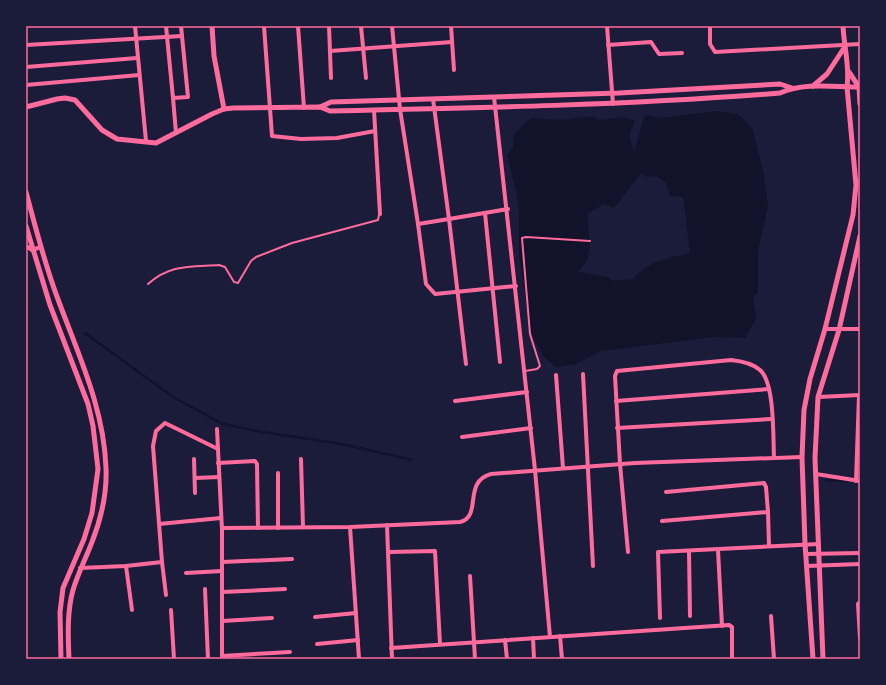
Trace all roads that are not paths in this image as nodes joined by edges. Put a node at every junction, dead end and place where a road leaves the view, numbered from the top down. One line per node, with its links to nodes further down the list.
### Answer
1 (135, 26): 16 (street)
2 (166, 26): 15 (street)
3 (181, 26): 14 (street)
4 (212, 26): 50 (street)
5 (264, 26): 47 (street)
6 (298, 26): 48 (street)
7 (330, 26): 24 (street)
8 (361, 26): 23 (street)
9 (392, 26): 21 (street)
10 (451, 26): 17 (street)
11 (607, 26): 20 (street)
12 (710, 26): 22 (street)
13 (842, 26): 22 (street)
14 (182, 36): 15 (street); 40 (street)
15 (168, 37): 16 (street); 40 (street)
16 (135, 39): 19 (street); 26 (street)
17 (452, 42): 21 (street); 28 (street)
18 (860, 44): 22 (street)
19 (26, 45)
20 (608, 45): 25 (street); 38 (street)
21 (394, 46): 23 (street); 42 (street)
22 (844, 46): 29 (street); 34 (street)
23 (364, 49): 24 (street); 32 (street)
24 (330, 52): 31 (street)
25 (682, 53)
26 (137, 58): 27 (street); 30 (street)
27 (26, 67)
28 (454, 70)
29 (849, 72): 35 (street); 36 (street)
30 (140, 75): 33 (street); 56 (street)
31 (331, 78)
32 (366, 78)
33 (26, 85)
34 (813, 86): 35 (street); 37 (street)
35 (847, 87): 36 (street); 74 (street)
36 (859, 87): 44 (street)
37 (792, 88): 38 (street); 43 (street)
38 (612, 93): 39 (street); 43 (street)
39 (494, 97): 41 (street); 49 (street)
40 (173, 98): 55 (street)
41 (433, 99): 42 (street); 52 (street)
42 (400, 100): 46 (street); 51 (street)
43 (613, 104): 49 (street)
44 (860, 104)
45 (26, 106): 56 (street)
46 (320, 107): 48 (street); 53 (street)
47 (269, 108): 48 (street); 50 (street); 54 (street)
48 (304, 108)
49 (494, 108): 52 (street); 58 (street)
50 (224, 109): 55 (street)
51 (400, 109): 52 (street); 53 (street); 62 (street)
52 (433, 109): 61 (street)
53 (374, 110): 54 (street)
54 (375, 131): 60 (street)
55 (176, 133): 56 (street)
56 (146, 141)
57 (26, 192): 67 (street)
58 (508, 209): 59 (street); 71 (street)
59 (485, 213): 61 (street); 72 (street)
60 (380, 214): 70 (lane)
61 (449, 219): 62 (street); 73 (street)
62 (418, 224): 73 (street)
63 (26, 226): 68 (street)
64 (860, 236): 69 (street)
65 (590, 241): 79 (lane)
66 (26, 246): 68 (street)
67 (40, 247): 68 (street); 139 (street)
68 (32, 250): 143 (street)
69 (857, 263): 76 (street)
70 (148, 284)
71 (516, 286): 72 (street); 79 (street)
72 (492, 288): 73 (street); 77 (street)
73 (458, 293): 78 (street)
74 (825, 329): 76 (street); 95 (street)
75 (860, 329): 76 (street)
76 (839, 330): 85 (street)
77 (500, 362)
78 (466, 364)
79 (525, 371): 83 (street)
80 (584, 374): 101 (street)
81 (556, 375): 102 (street)
82 (769, 389): 87 (street); 87 (street); 88 (street)
83 (527, 392): 86 (street); 89 (street)
84 (859, 395): 85 (street); 93 (street)
85 (818, 397): 105 (street)
86 (455, 401)
87 (616, 401): 90 (street)
88 (771, 419): 90 (street); 96 (street)
89 (531, 428): 92 (street); 103 (street)
90 (617, 428): 100 (street)
91 (217, 430): 94 (street)
92 (462, 437)
93 (859, 440): 108 (street)
94 (218, 450): 99 (street); 114 (street)
95 (802, 457): 96 (street); 121 (street)
96 (774, 458): 100 (street)
97 (194, 459): 107 (street)
98 (301, 459): 119 (street)
99 (218, 463): 106 (street); 117 (street)
100 (620, 464): 101 (street); 127 (street)
101 (588, 466): 102 (street); 137 (street)
102 (563, 468): 103 (street)
103 (535, 470): 115 (street); 161 (street)
104 (278, 473): 118 (street)
105 (816, 474): 108 (street); 122 (street)
106 (219, 477): 107 (street); 112 (street)
107 (195, 478): 110 (street)
108 (858, 481)
109 (666, 492): 111 (street)
110 (195, 493)
111 (768, 512): 113 (street); 123 (street)
112 (221, 518): 114 (street); 120 (street)
113 (662, 521)
114 (159, 524): 132 (street)
115 (387, 525): 116 (street); 126 (street)
116 (350, 527): 119 (street); 152 (street)
117 (258, 528): 118 (street); 120 (street)
118 (278, 528): 119 (street)
119 (303, 528)
120 (222, 532): 133 (street)
121 (805, 544): 122 (street); 123 (street); 129 (street)
122 (819, 544): 130 (street)
123 (769, 546): 124 (street)
124 (718, 550): 125 (street); 159 (street)
125 (689, 551): 153 (street); 157 (street)
126 (389, 552): 168 (street); 169 (street)
127 (628, 552)
128 (860, 553): 130 (street)
129 (806, 554): 130 (street); 138 (street)
130 (819, 554): 135 (street)
131 (292, 559): 133 (street)
132 (162, 562): 136 (street); 148 (street)
133 (222, 562): 140 (street)
134 (860, 564): 135 (street)
135 (819, 565): 138 (street); 185 (street)
136 (126, 566): 139 (street); 150 (street)
137 (593, 566)
138 (807, 566): 184 (street)
139 (80, 568): 146 (street)
140 (222, 571): 141 (street); 147 (street)
141 (186, 573)
142 (470, 576): 166 (street)
143 (63, 588): 146 (street); 172 (street)
144 (285, 589): 147 (street)
145 (205, 590): 175 (street)
146 (73, 591): 173 (street)
147 (222, 592): 158 (street)
148 (166, 595)
149 (860, 602): 163 (street)
150 (132, 610)
151 (171, 610): 174 (street)
152 (356, 613): 155 (street); 164 (street)
153 (690, 616)
154 (771, 616): 183 (street)
155 (315, 617)
156 (272, 618): 158 (street)
157 (660, 618)
158 (222, 621): 171 (street)
159 (722, 626): 160 (street); 182 (street)
160 (560, 636): 161 (street); 181 (street)
161 (550, 637): 162 (street)
162 (533, 638): 165 (street); 180 (street)
163 (860, 638)
164 (358, 640): 167 (street); 176 (street)
165 (505, 640): 166 (street); 179 (street)
166 (473, 642): 168 (street); 178 (street)
167 (317, 644)
168 (440, 644): 169 (street)
169 (391, 648): 177 (street)
170 (290, 652): 171 (street)
171 (222, 658)
172 (61, 659)
173 (69, 659)
174 (174, 659)
175 (208, 659)
176 (359, 659)
177 (392, 659)
178 (475, 659)
179 (507, 659)
180 (534, 659)
181 (562, 659)
182 (732, 659)
183 (774, 659)
184 (813, 659)
185 (823, 659)

